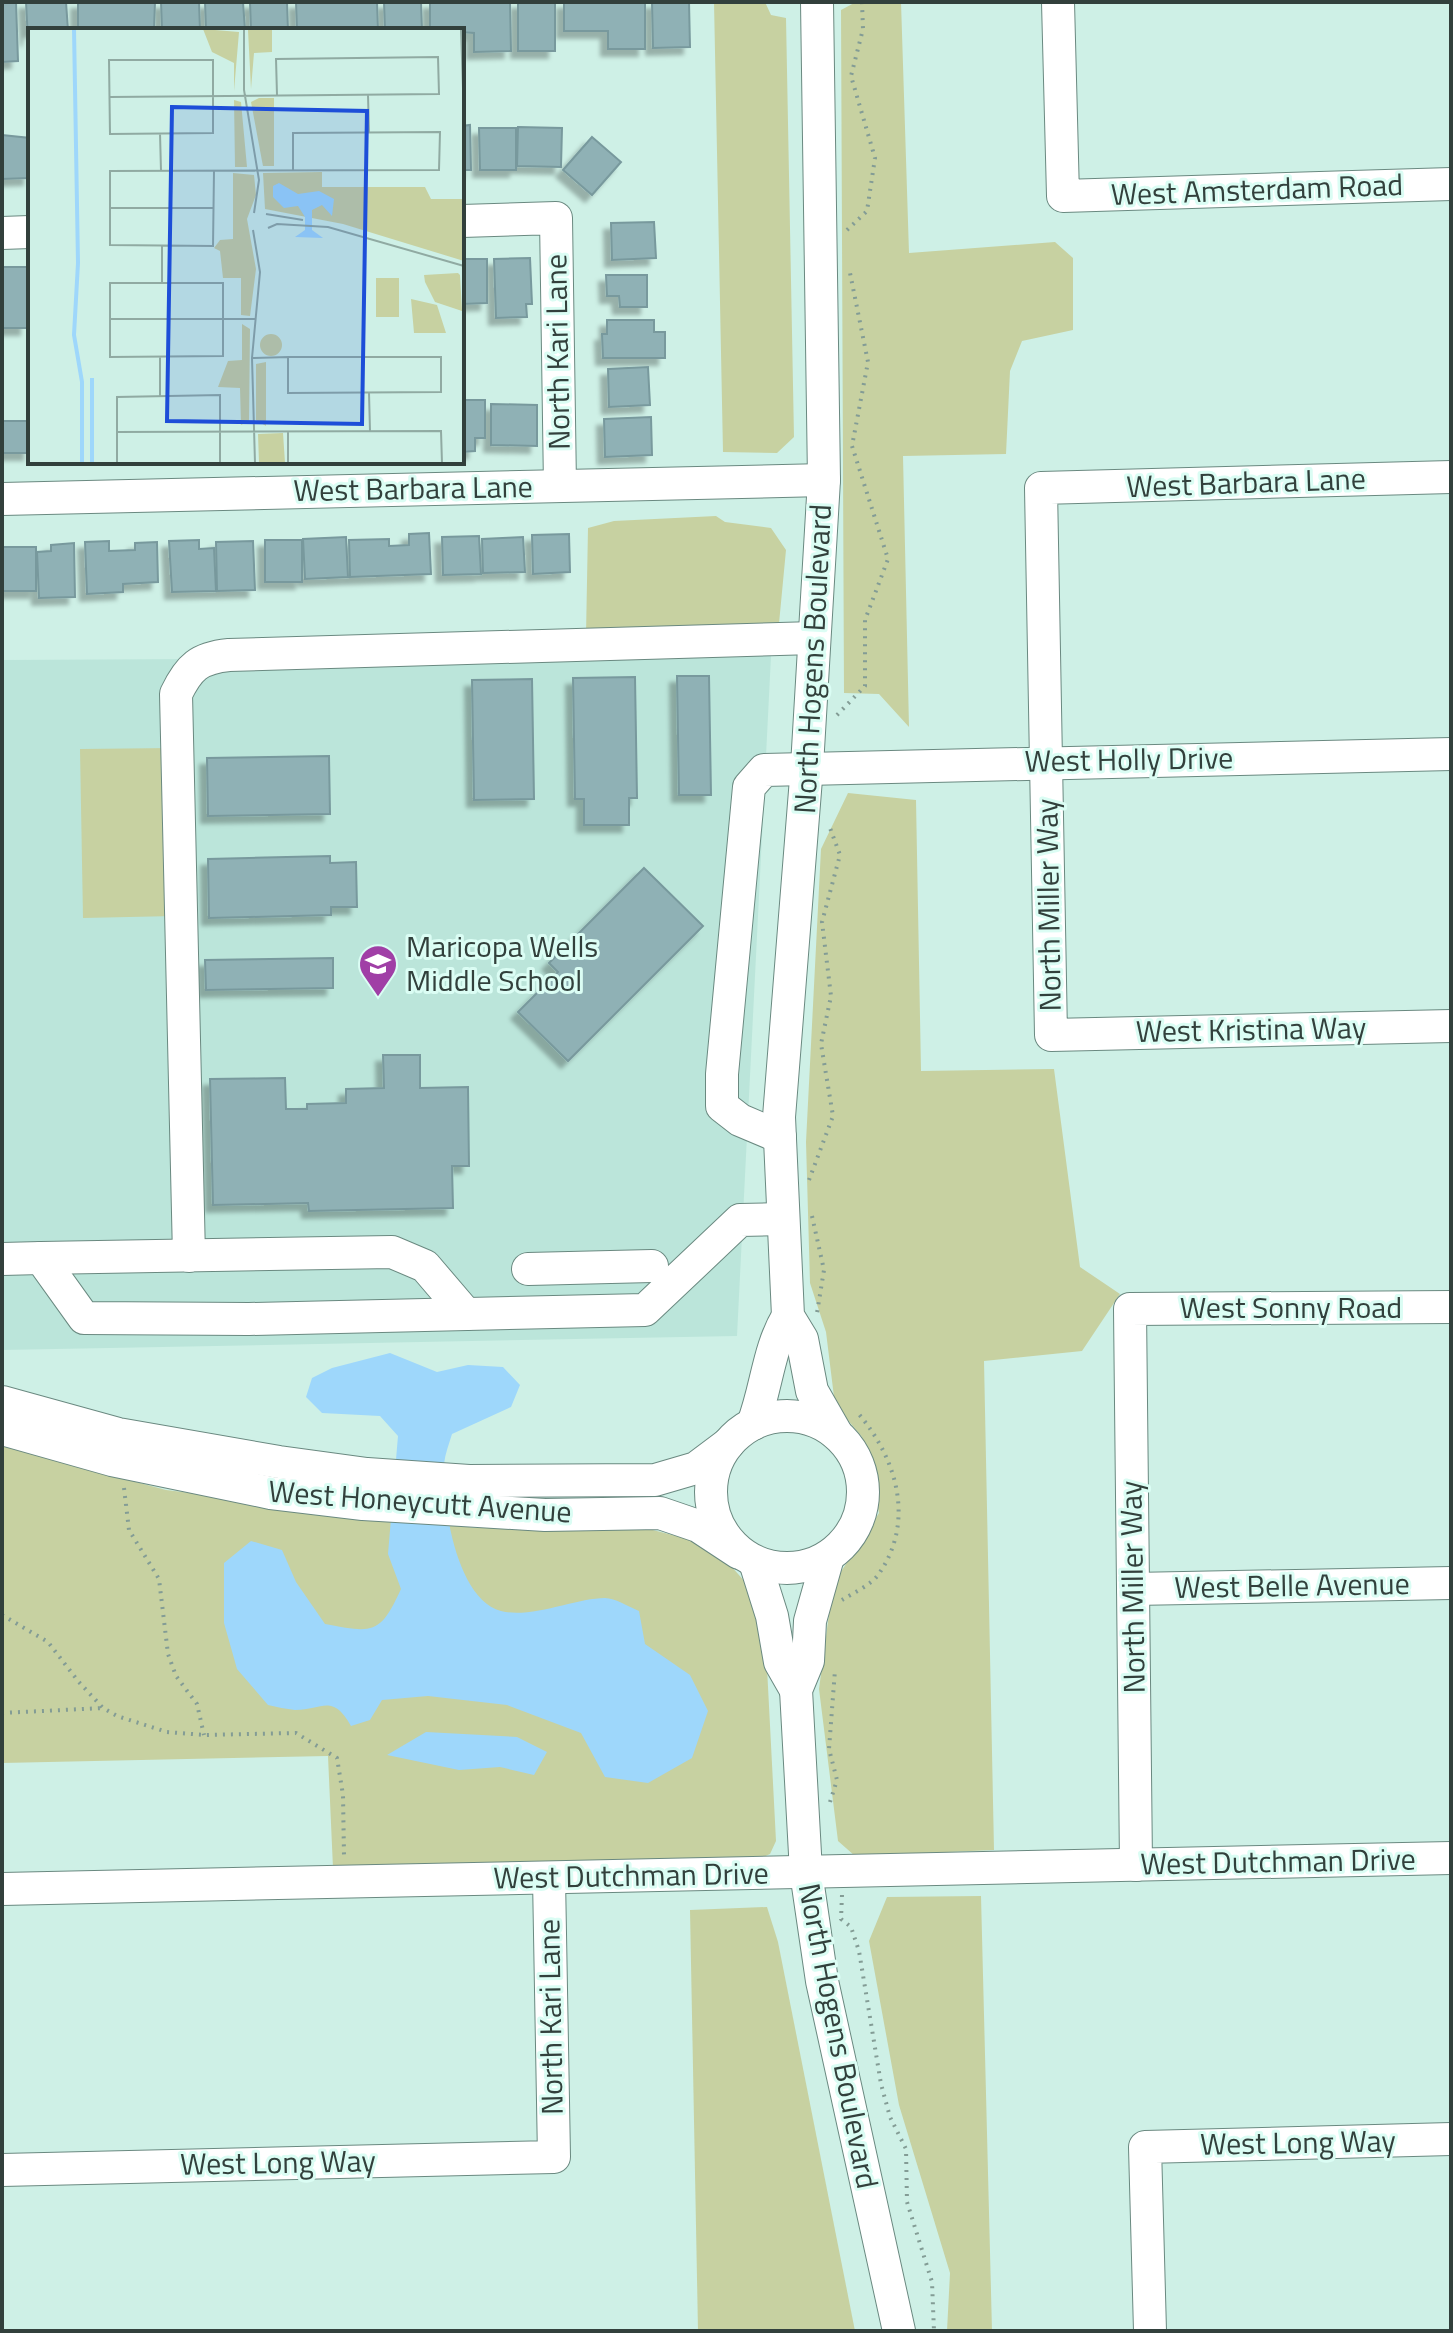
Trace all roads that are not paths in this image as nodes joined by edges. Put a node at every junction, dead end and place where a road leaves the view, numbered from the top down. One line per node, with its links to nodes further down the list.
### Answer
1 (817, 2): 8 (street, North Hogens Boulevard)
2 (1058, 2): 3 (street, West Amsterdam Road)
3 (1451, 184)
4 (464, 221): 9 (street, North Kari Lane)
5 (28, 232): 6 (street)
6 (2, 233)
7 (1451, 477): 10 (street, West Barbara Lane)
8 (824, 480): 9 (street, West Barbara Lane); 12 (street, North Hogens Boulevard)
9 (560, 486): 11 (street, West Barbara Lane)
10 (1041, 488): 14 (street, North Miller Way)
11 (2, 499)
12 (814, 638): 15 (street, North Hogens Boulevard); 20 (street)
13 (1451, 754): 14 (street, West Holly Drive)
14 (1046, 761): 15 (street, West Holly Drive); 17 (street, North Miller Way)
15 (807, 766): 18 (street, North Hogens Boulevard); 18 (street, West Holly Drive)
16 (1451, 1026): 17 (street, West Kristina Way)
17 (1051, 1035)
18 (780, 1137): 19 (street, North Hogens Boulevard)
19 (796, 1210): 27 (street); 28 (street, North Hogens Boulevard)
20 (189, 1256): 21 (street); 27 (street)
21 (41, 1258): 22 (street); 27 (street)
22 (2, 1259)
23 (652, 1266): 24 (street)
24 (528, 1269)
25 (1451, 1307): 26 (street, West Sonny Road)
26 (1130, 1309): 39 (street, North Miller Way)
27 (466, 1314)
28 (802, 1319): 30 (street, North Hogens Boulevard); 32 (street, North Hogens Boulevard)
29 (2, 1402): 34 (street, West Honeycutt Avenue)
30 (753, 1424): 32 (street); 33 (street)
31 (2, 1429): 34 (street, West Honeycutt Avenue)
32 (836, 1433): 37 (street)
33 (728, 1444): 35 (street, West Honeycutt Avenue); 36 (street)
34 (365, 1489): 35 (street, West Honeycutt Avenue)
35 (468, 1496): 36 (street, West Honeycutt Avenue)
36 (747, 1557): 37 (street); 40 (street, North Hogens Boulevard)
37 (828, 1557): 40 (street, North Hogens Boulevard)
38 (1451, 1583): 39 (street, West Belle Avenue)
39 (1133, 1589): 42 (street, North Miller Way)
40 (796, 1690): 43 (street, North Hogens Boulevard)
41 (1451, 1858): 42 (street, West Dutchman Drive)
42 (1136, 1865): 43 (street, West Dutchman Drive)
43 (806, 1872): 44 (street, West Dutchman Drive); 49 (street, North Hogens Boulevard)
44 (549, 1878): 45 (street, West Dutchman Drive); 47 (street, North Kari Lane)
45 (2, 1889)
46 (1451, 2139): 50 (street, West Long Way)
47 (554, 2157): 48 (street, West Long Way)
48 (2, 2170)
49 (899, 2331)
50 (1150, 2331)

